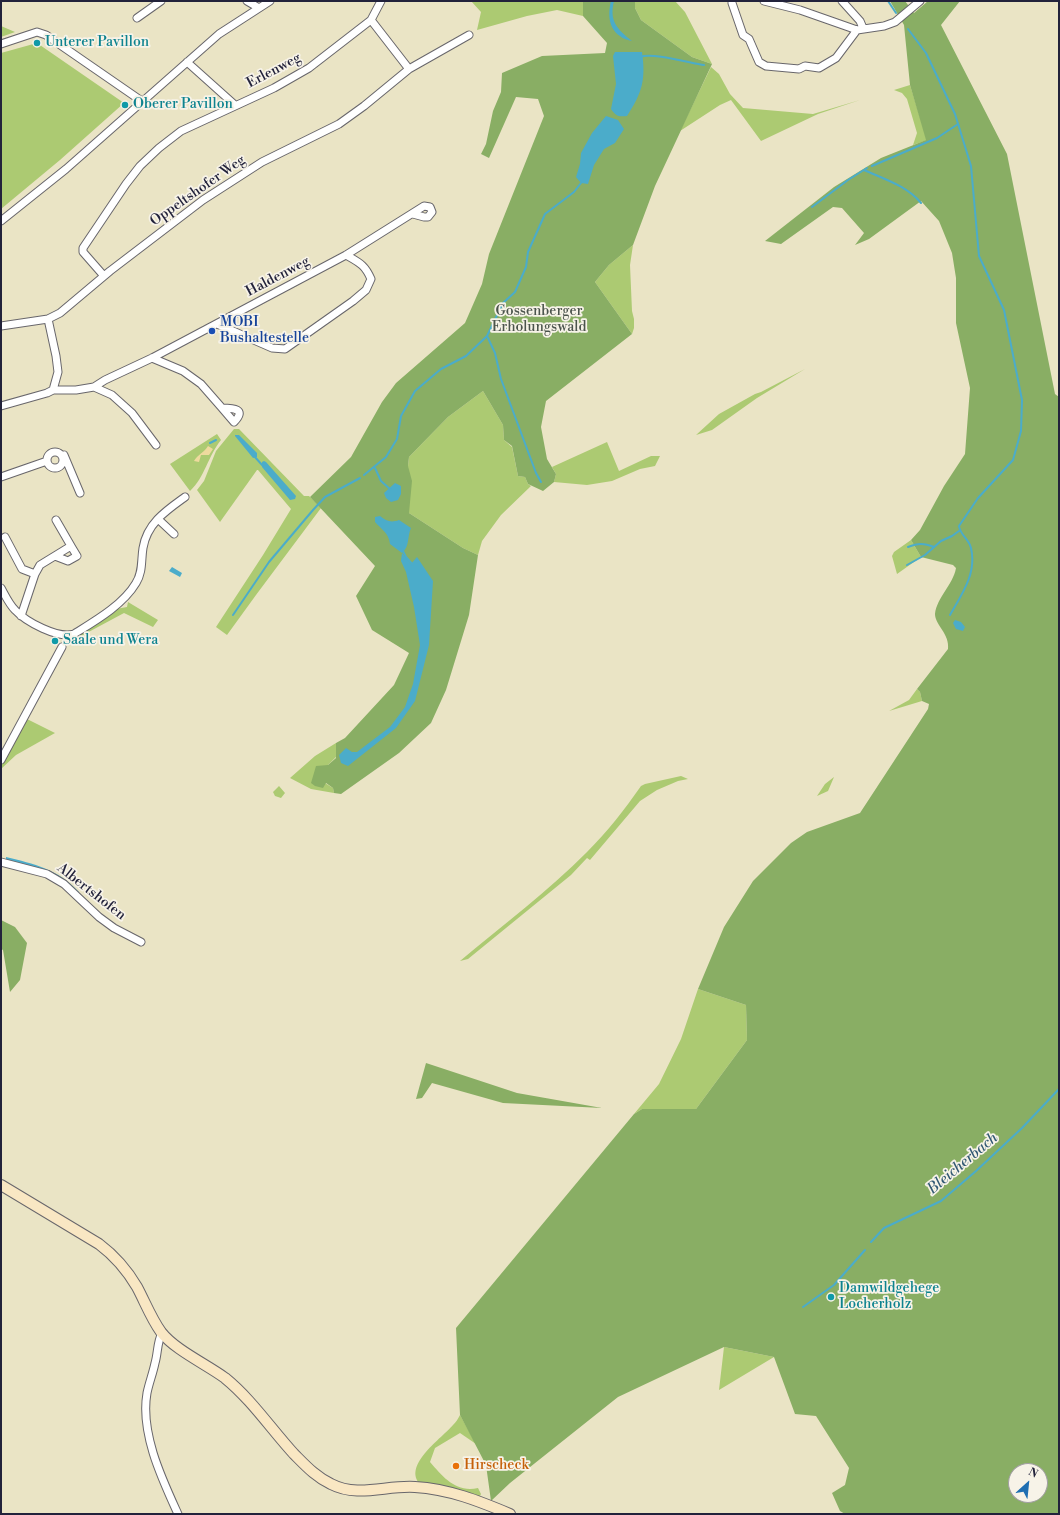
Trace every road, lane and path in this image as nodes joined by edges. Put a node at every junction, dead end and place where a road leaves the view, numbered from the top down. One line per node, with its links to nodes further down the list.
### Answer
1 (161, 1): 10 (street)
2 (247, 1): 9 (street)
3 (270, 1): 9 (street)
4 (381, 1): 11 (street, Erlenweg)
5 (764, 1): 12 (street)
6 (842, 1): 12 (street)
7 (920, 1): 12 (street)
8 (731, 2): 12 (street)
9 (259, 8): 15 (street)
10 (136, 18)
11 (371, 20): 16 (street); 18 (street, Erlenweg)
12 (860, 29)
13 (469, 35): 16 (street, Oppeltshofer Weg)
14 (1, 44): 17 (street)
15 (187, 62): 17 (street); 18 (street)
16 (409, 69): 22 (street, Oppeltshofer Weg)
17 (143, 102): 20 (street)
18 (235, 105): 22 (street, Erlenweg)
19 (413, 214): 21 (street, Haldenweg)
20 (1, 221)
21 (346, 255): 24 (street, Haldenweg); 24 (street)
22 (104, 276): 23 (street, Oppeltshofer Weg)
23 (48, 319): 25 (street, Oppeltshofer Weg); 28 (street)
24 (217, 324): 26 (street, Haldenweg)
25 (1, 326)
26 (152, 358): 27 (street, Haldenweg); 30 (street)
27 (94, 387): 28 (street, Haldenweg); 31 (street)
28 (53, 390): 29 (street, Haldenweg)
29 (1, 406)
30 (222, 408)
31 (156, 445)
32 (58, 453): 33 (street); 33 (street); 35 (street)
33 (47, 461): 34 (street)
34 (1, 477)
35 (80, 493)
36 (185, 497): 37 (street)
37 (158, 519): 39 (street); 45 (street)
38 (56, 520): 41 (street)
39 (174, 534)
40 (5, 537): 43 (street)
41 (71, 546): 42 (street); 42 (street)
42 (55, 556): 43 (street)
43 (35, 574): 45 (street)
44 (1, 588): 45 (street)
45 (21, 616)
46 (62, 647): 47 (street)
47 (1, 760)
48 (1, 862): 49 (street, Albertshofen)
49 (141, 942)
50 (1, 1185): 51 (main road)
51 (162, 1333): 52 (street); 53 (main road)
52 (178, 1514)
53 (510, 1514)

